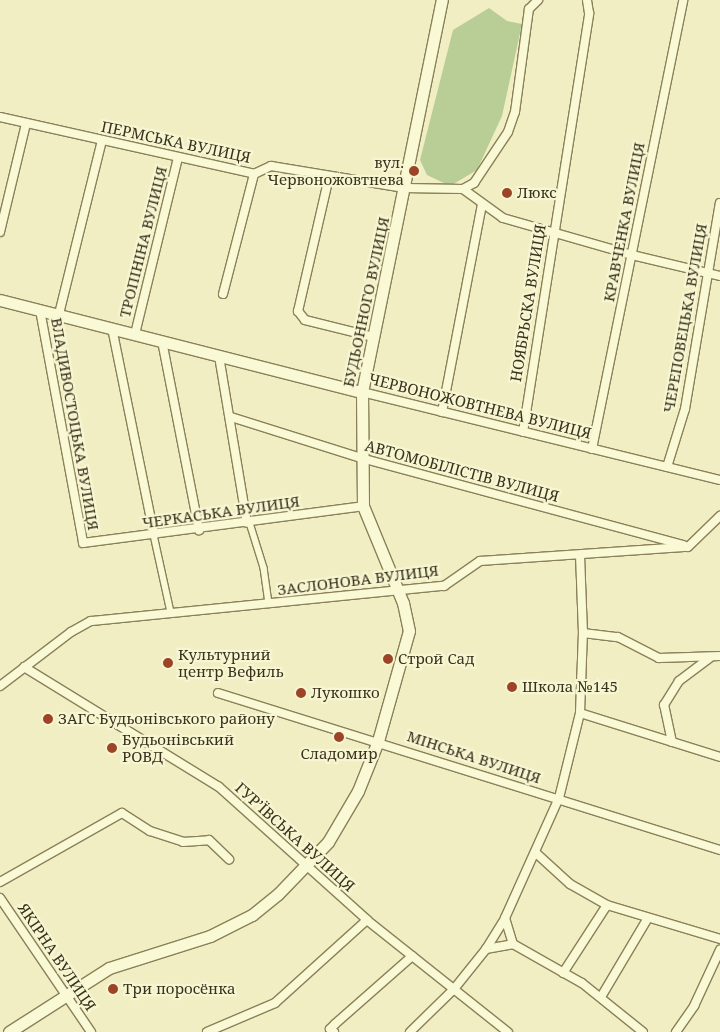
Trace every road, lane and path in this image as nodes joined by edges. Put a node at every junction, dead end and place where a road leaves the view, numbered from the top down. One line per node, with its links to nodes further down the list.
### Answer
1 (442, 0): 11 (main road, БУДЬОННОГО ВУЛИЦЯ)
2 (538, 0): 12 (street)
3 (587, 0): 16 (street, НОЯБРЬСКА ВУЛИЦЯ)
4 (683, 0): 17 (street, КРАВЧЕНКА ВУЛИЦЯ)
5 (0, 117): 6 (street, ПЕРМСЬКА ВУЛИЦЯ)
6 (26, 124): 7 (street, ПЕРМСЬКА ВУЛИЦЯ); 15 (street)
7 (102, 140): 8 (street, ПЕРМСЬКА ВУЛИЦЯ); 23 (street)
8 (178, 157): 9 (street, ПЕРМСЬКА ВУЛИЦЯ); 25 (street, ТРОПІНІНА ВУЛИЦЯ)
9 (254, 174): 10 (street, ПЕРМСЬКА ВУЛИЦЯ); 20 (street)
10 (329, 177): 11 (street, ПЕРМСЬКА ВУЛИЦЯ); 26 (street)
11 (404, 188): 12 (street, ПЕРМСЬКА ВУЛИЦЯ); 26 (main road, БУДЬОННОГО ВУЛИЦЯ)
12 (463, 189): 14 (street)
13 (720, 203): 18 (street, ЧЕРЕПОВЕЦЬКА ВУЛИЦЯ)
14 (482, 205): 16 (street); 30 (street)
15 (0, 232)
16 (552, 234): 17 (street); 32 (street, НОЯБРЬСКА ВУЛИЦЯ)
17 (632, 255): 18 (street); 33 (street, КРАВЧЕНКА ВУЛИЦЯ)
18 (706, 273): 19 (street); 35 (street, ЧЕРЕПОВЕЦЬКА ВУЛИЦЯ)
19 (720, 276)
20 (224, 294)
21 (0, 300): 22 (main road, ЧЕРВОНОЖОВТНЕВА ВУЛИЦЯ)
22 (40, 310): 23 (main road, ЧЕРВОНОЖОВТНЕВА ВУЛИЦЯ); 42 (street, ВЛАДИВОСТОЦЬКА ВУЛИЦЯ)
23 (59, 314): 24 (main road, ЧЕРВОНОЖОВТНЕВА ВУЛИЦЯ)
24 (112, 328): 25 (main road, ЧЕРВОНОЖОВТНЕВА ВУЛИЦЯ); 41 (street)
25 (135, 334): 27 (main road, ЧЕРВОНОЖОВТНЕВА ВУЛИЦЯ)
26 (373, 337): 29 (main road, БУДЬОННОГО ВУЛИЦЯ)
27 (162, 341): 28 (main road, ЧЕРВОНОЖОВТНЕВА ВУЛИЦЯ); 40 (street)
28 (219, 356): 29 (main road, ЧЕРВОНОЖОВТНЕВА ВУЛИЦЯ); 31 (street)
29 (362, 392): 30 (street, ЧЕРВОНОЖОВТНЕВА ВУЛИЦЯ); 34 (main road, БУДЬОННОГО ВУЛИЦЯ)
30 (442, 412): 32 (street, ЧЕРВОНОЖОВТНЕВА ВУЛИЦЯ)
31 (231, 417): 34 (street, АВТОМОБІЛІСТІВ ВУЛИЦЯ); 39 (street)
32 (522, 432): 33 (street, ЧЕРВОНОЖОВТНЕВА ВУЛИЦЯ)
33 (592, 449): 35 (street, ЧЕРВОНОЖОВТНЕВА ВУЛИЦЯ)
34 (361, 458): 37 (main road, БУДЬОННОГО ВУЛИЦЯ); 43 (street, АВТОМОБІЛІСТІВ ВУЛИЦЯ)
35 (667, 467): 36 (street, ЧЕРВОНОЖОВТНЕВА ВУЛИЦЯ)
36 (720, 480)
37 (363, 506): 39 (street, ЧЕРКАСЬКА ВУЛИЦЯ); 45 (main road, БУДЬОННОГО ВУЛИЦЯ)
38 (720, 516): 43 (street)
39 (248, 523): 40 (street, ЧЕРКАСЬКА ВУЛИЦЯ); 46 (street)
40 (199, 530): 41 (street, ЧЕРКАСЬКА ВУЛИЦЯ)
41 (154, 535): 42 (street, ЧЕРКАСЬКА ВУЛИЦЯ); 47 (street)
42 (84, 543)
43 (688, 547): 44 (street, ЗАСЛОНОВА ВУЛИЦЯ)
44 (580, 555): 45 (street, ЗАСЛОНОВА ВУЛИЦЯ); 48 (street)
45 (398, 590): 46 (street, ЗАСЛОНОВА ВУЛИЦЯ); 55 (main road, БУДЬОННОГО ВУЛИЦЯ)
46 (269, 604): 47 (street, ЗАСЛОНОВА ВУЛИЦЯ)
47 (171, 612): 51 (street, ЗАСЛОНОВА ВУЛИЦЯ)
48 (583, 633): 50 (street); 54 (street)
49 (720, 656): 50 (street)
50 (709, 658): 56 (street)
51 (24, 667): 52 (street, ЗАСЛОНОВА ВУЛИЦЯ); 62 (street, ГУР’ЇВСЬКА ВУЛИЦЯ)
52 (0, 686)
53 (218, 693): 55 (street, МІНСЬКА ВУЛИЦЯ)
54 (580, 713): 56 (street); 58 (street)
55 (378, 741): 58 (street, МІНСЬКА ВУЛИЦЯ); 62 (main road, БУДЬОННОГО ВУЛИЦЯ)
56 (672, 742): 57 (street)
57 (720, 757)
58 (559, 798): 59 (street, МІНСЬКА ВУЛИЦЯ); 60 (street)
59 (720, 850)
60 (536, 853): 65 (street); 66 (street)
61 (229, 859): 63 (street)
62 (305, 867): 68 (street, ГУР’ЇВСЬКА ВУЛИЦЯ); 76 (main road, БУДЬОННОГО ВУЛИЦЯ)
63 (0, 882)
64 (0, 898): 76 (street, ЯКІРНА ВУЛИЦЯ)
65 (607, 905): 67 (street); 74 (street)
66 (505, 918): 70 (street); 71 (street)
67 (648, 918): 69 (street); 77 (street)
68 (367, 920): 73 (street, ГУР’ЇВСЬКА ВУЛИЦЯ); 80 (street)
69 (720, 939)
70 (513, 944): 71 (street); 74 (street)
71 (486, 949): 75 (street)
72 (720, 950): 85 (street)
73 (412, 956): 75 (street, ГУР’ЇВСЬКА ВУЛИЦЯ); 81 (street)
74 (563, 973): 77 (street)
75 (454, 989): 82 (street); 83 (street, ГУР’ЇВСЬКА ВУЛИЦЯ)
76 (65, 994): 78 (main road, БУДЬОННОГО ВУЛИЦЯ); 79 (street, ЯКІРНА ВУЛИЦЯ)
77 (601, 997): 84 (street)
78 (9, 1032)
79 (91, 1032)
80 (207, 1032)
81 (334, 1032)
82 (410, 1032)
83 (508, 1032)
84 (643, 1032)
85 (676, 1032)

